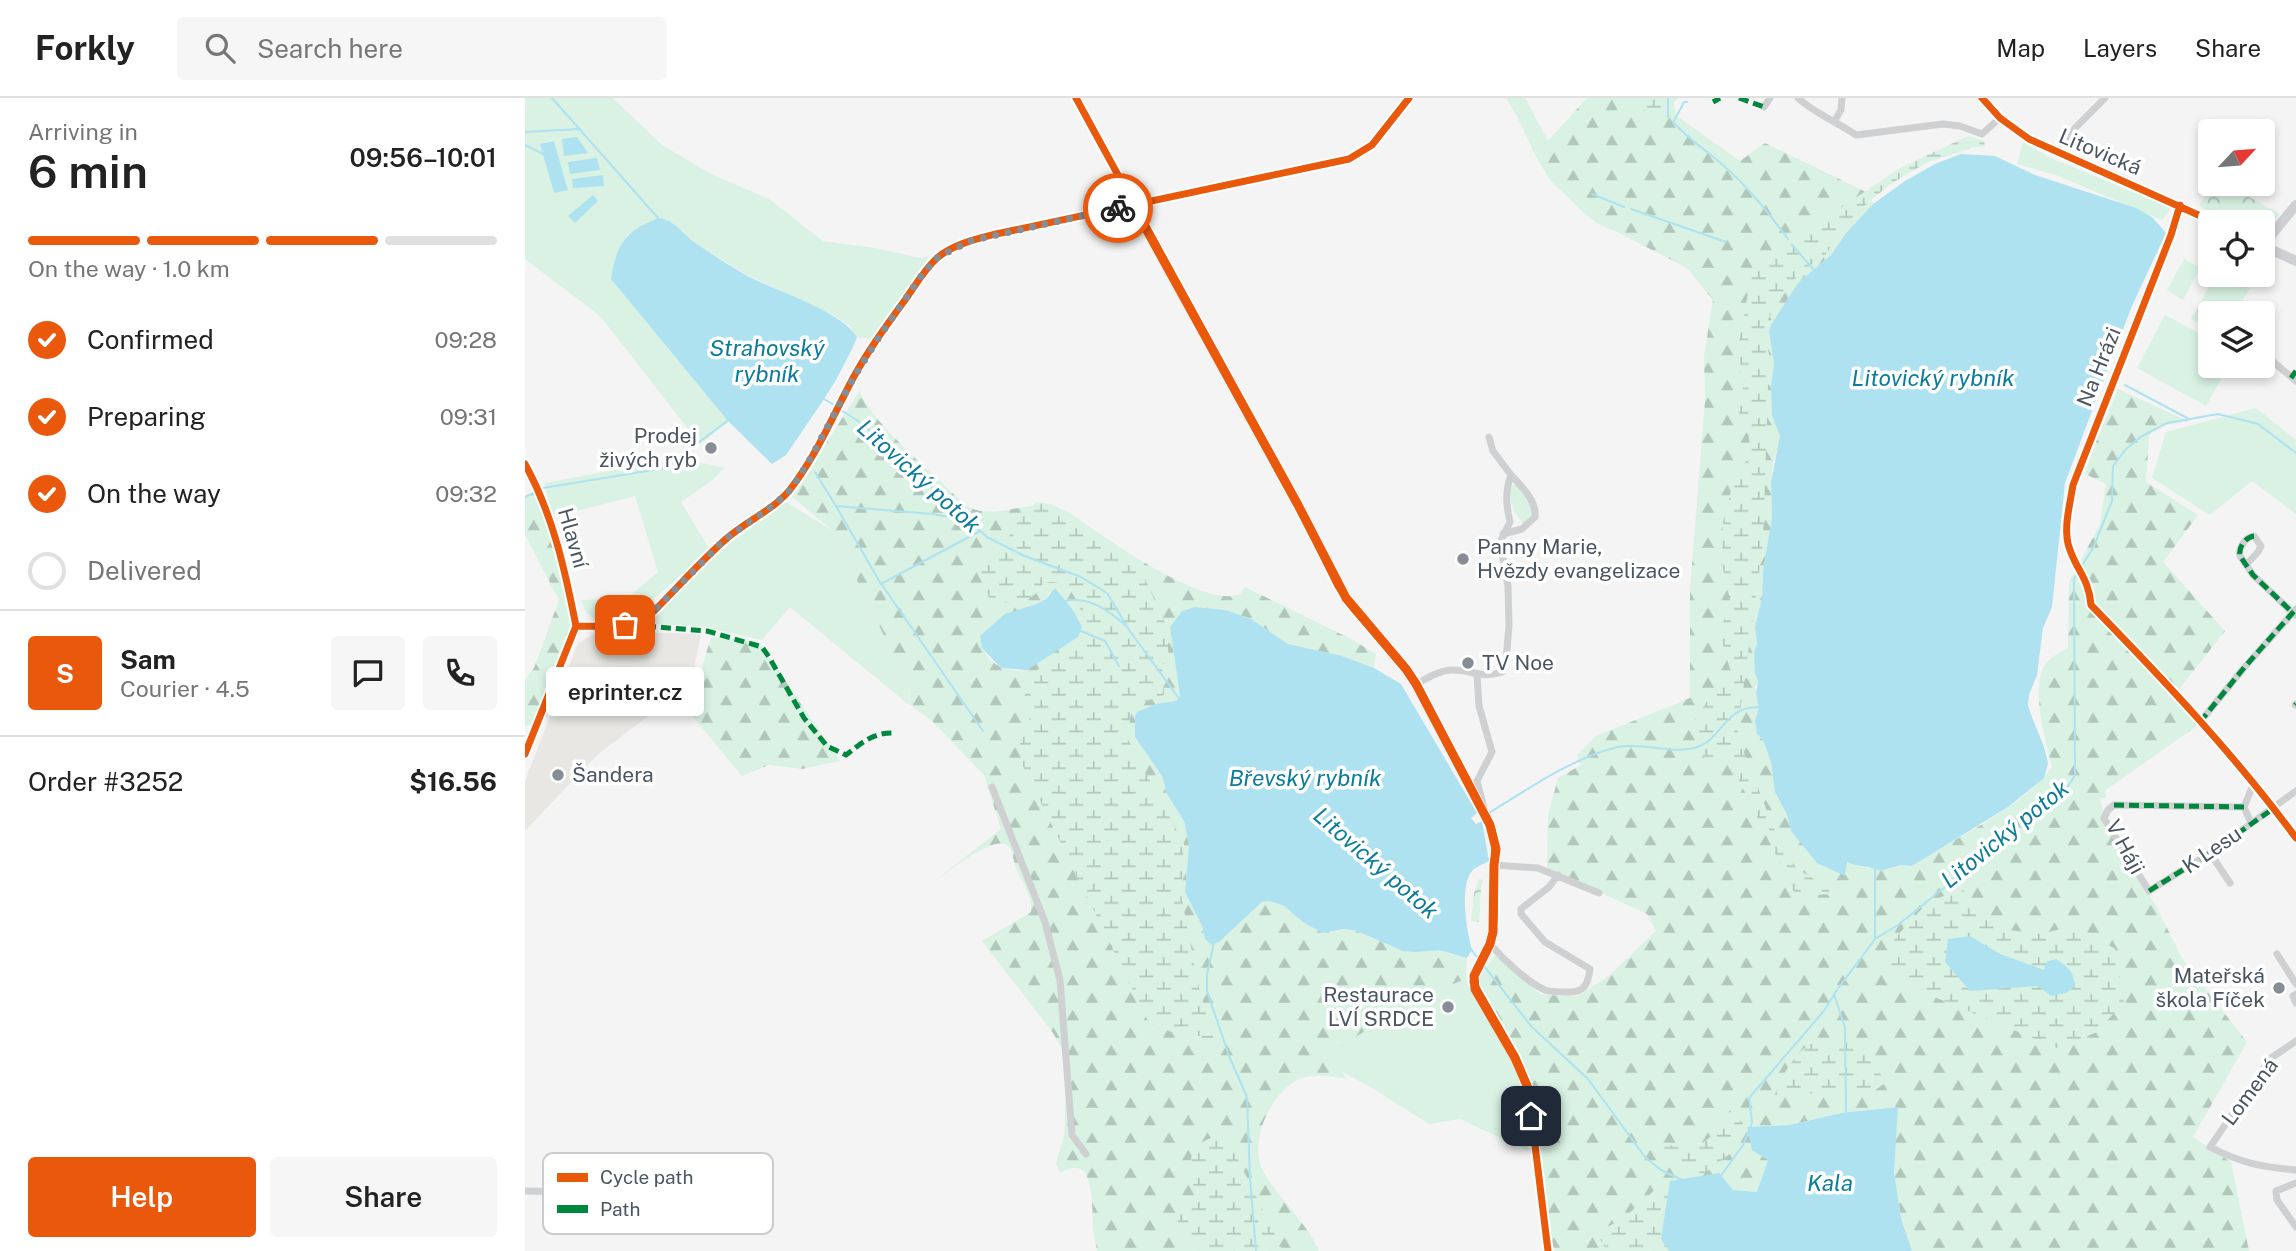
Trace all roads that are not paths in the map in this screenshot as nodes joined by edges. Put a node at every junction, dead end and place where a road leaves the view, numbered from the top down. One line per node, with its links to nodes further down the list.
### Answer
1 (1076, 98): 12 (street)
2 (1409, 98): 12 (street)
3 (1770, 98): 8 (street)
4 (1798, 98): 10 (street)
5 (1842, 98): 10 (street)
6 (1982, 98): 9 (street, Litovická)
7 (2105, 98): 11 (street)
8 (1764, 107)
9 (2000, 118): 10 (street); 11 (street, Litovická)
10 (1835, 120)
11 (2056, 153): 13 (street, Litovická)
12 (1133, 205): 28 (street); 30 (street)
13 (2180, 205): 15 (street, Litovická); 25 (street, Na Hrázi)
14 (2296, 205): 16 (street)
15 (2198, 214)
16 (2275, 230)
17 (2275, 251): 18 (street)
18 (2296, 261)
19 (2275, 362): 20 (street)
20 (2294, 377)
21 (1489, 437): 23 (street)
22 (525, 464): 28 (street, Hlavní)
23 (1511, 475): 24 (street); 24 (street)
24 (1503, 534): 29 (street)
25 (2069, 546)
26 (2246, 565): 26 (street); 27 (street)
27 (2295, 613): 32 (street)
28 (576, 626): 31 (street)
29 (1477, 675): 30 (street); 37 (street)
30 (1416, 684): 37 (street)
31 (525, 754)
32 (2253, 785): 35 (street); 36 (street)
33 (992, 787): 52 (street)
34 (2296, 792): 36 (street, K Lesu)
35 (2244, 807): 38 (street); 44 (street, V Háji)
36 (2274, 808): 38 (street, K Lesu); 39 (street)
37 (1484, 812): 41 (street)
38 (2251, 823): 40 (street, K Lesu)
39 (2296, 838)
40 (2210, 853): 43 (street); 44 (street, K Lesu)
41 (1494, 865): 42 (street); 46 (street)
42 (1558, 875): 45 (street); 46 (street)
43 (2230, 883)
44 (2149, 891)
45 (1599, 893)
46 (1490, 944): 58 (street)
47 (2277, 954): 48 (street)
48 (2296, 984)
49 (2296, 994): 50 (street)
50 (2296, 1003)
51 (2296, 1041): 53 (street, Lomená)
52 (1086, 1154)
53 (2295, 1168)
54 (2296, 1183): 57 (street)
55 (525, 1191): 56 (street)
56 (543, 1191)
57 (2296, 1227)
58 (1548, 1251)

